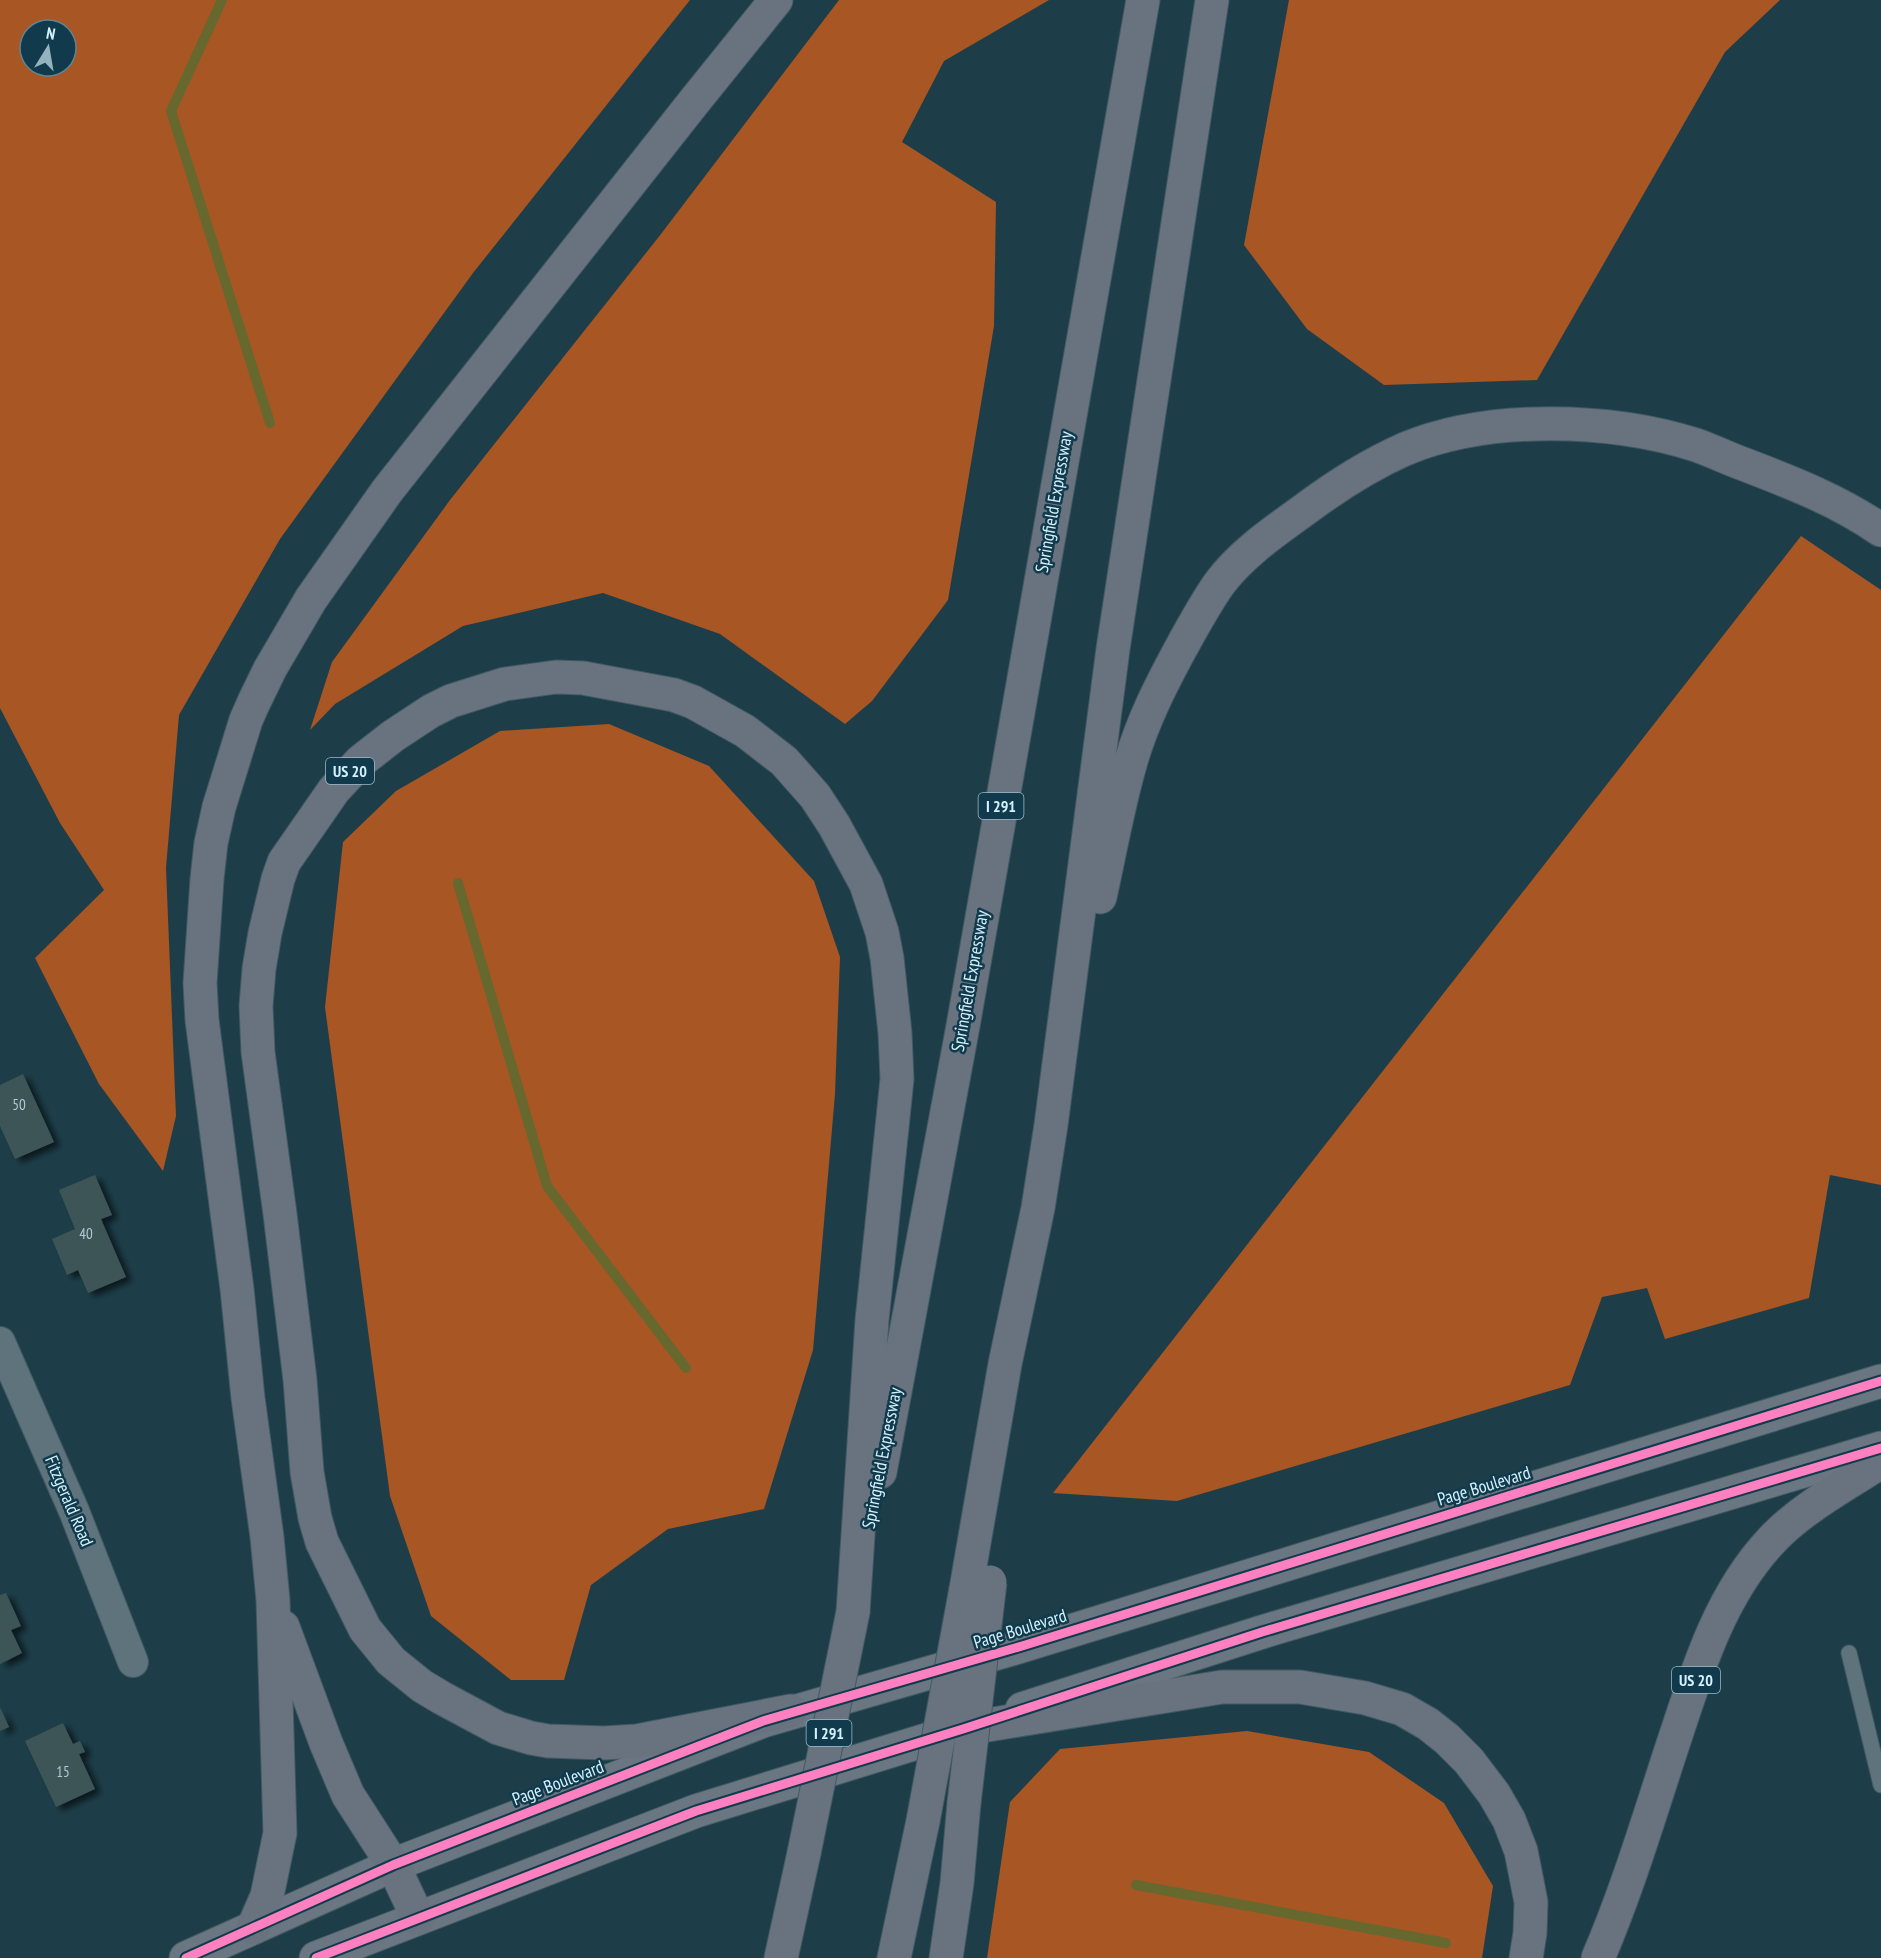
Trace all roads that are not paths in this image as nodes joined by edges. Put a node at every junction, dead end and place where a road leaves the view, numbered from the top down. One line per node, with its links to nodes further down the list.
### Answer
1 (776, 0): 11 (highway)
2 (1143, 0): 12 (highway, Springfield Expressway / I 291)
3 (1212, 0): 5 (highway)
4 (1881, 530): 5 (highway)
5 (1056, 1080): 10 (highway)
6 (0, 1342): 14 (street, Fitzgerald Road)
7 (1881, 1381): 15 (main road, Page Boulevard / US 20)
8 (1881, 1448): 16 (main road)
9 (1881, 1462): 27 (highway, US 20)
10 (978, 1585): 24 (highway, bridge); 25 (highway, bridge)
11 (273, 1600): 18 (highway); 20 (highway)
12 (854, 1612): 15 (highway, US 20); 23 (highway, Springfield Expressway / I 291, bridge)
13 (1849, 1653): 17 (lane)
14 (133, 1662)
15 (791, 1711): 18 (main road, Page Boulevard)
16 (963, 1729): 19 (main road); 26 (highway)
17 (1881, 1785)
18 (393, 1865): 19 (highway); 20 (main road, Page Boulevard)
19 (418, 1918): 22 (main road)
20 (253, 1928): 21 (main road, Page Boulevard)
21 (186, 1958)
22 (316, 1958)
23 (782, 1958)
24 (894, 1958)
25 (946, 1958)
26 (1526, 1958)
27 (1598, 1958)

